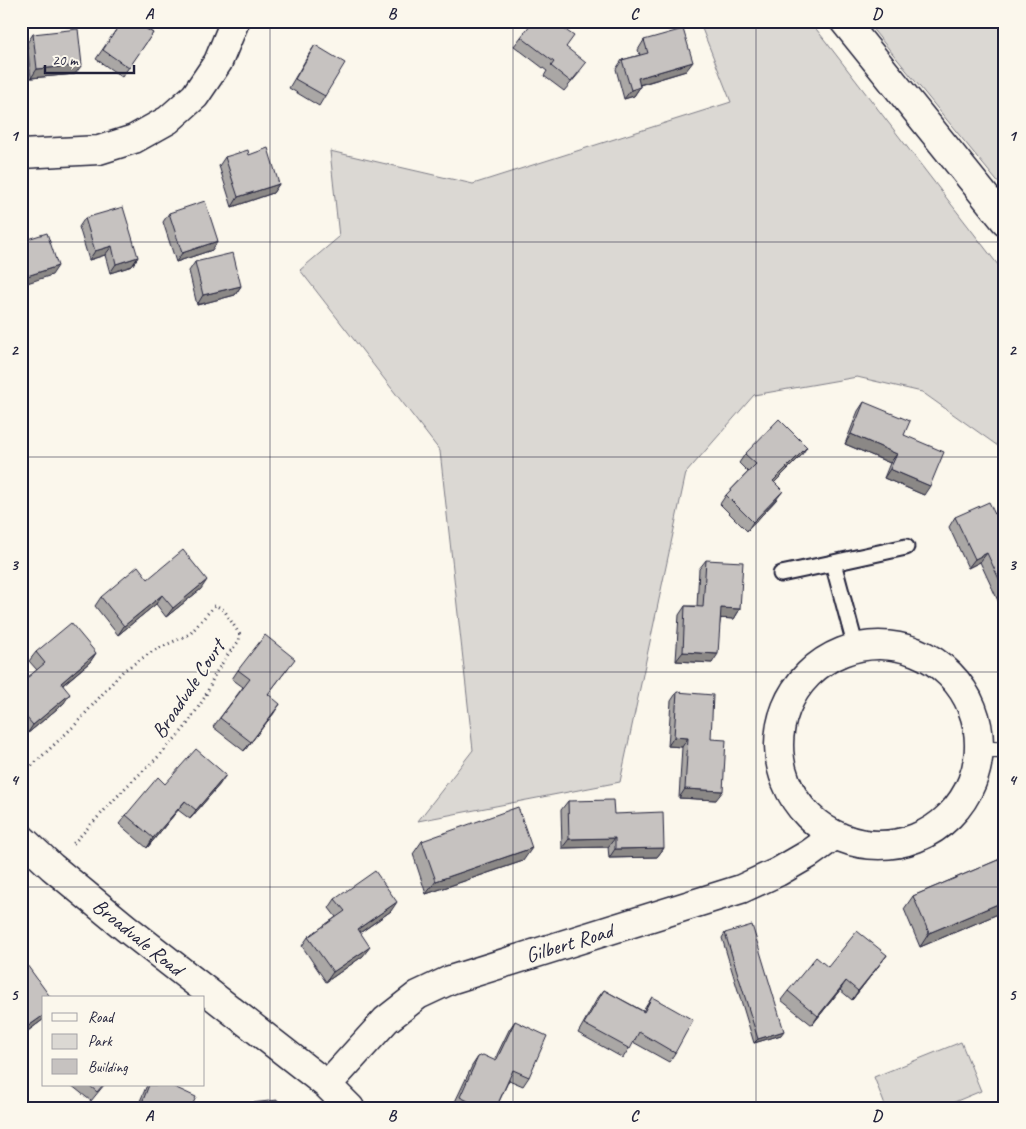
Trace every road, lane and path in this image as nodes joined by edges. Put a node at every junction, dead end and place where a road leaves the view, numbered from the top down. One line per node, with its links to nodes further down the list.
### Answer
1 (235, 21): 3 (main road)
2 (844, 21): 4 (main road)
3 (21, 154)
4 (1005, 221)
5 (906, 547): 6 (lane)
6 (834, 562): 7 (lane); 8 (lane)
7 (781, 574)
8 (856, 648): 9 (main road); 11 (main road)
9 (993, 749): 11 (main road)
10 (21, 776): 13 (path, Broadvale Court)
11 (834, 836): 14 (main road, Gilbert Road)
12 (21, 838): 13 (main road, Broadvale Road)
13 (52, 867): 14 (main road, Broadvale Road)
14 (327, 1085): 15 (main road, Broadvale Road)
15 (350, 1108)

